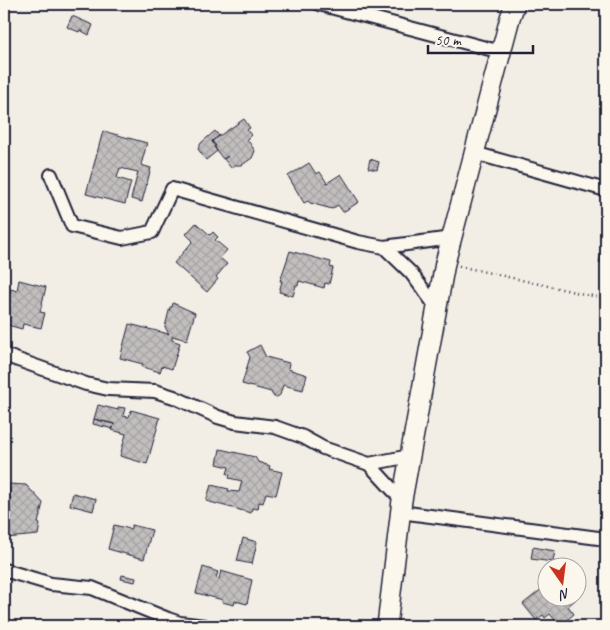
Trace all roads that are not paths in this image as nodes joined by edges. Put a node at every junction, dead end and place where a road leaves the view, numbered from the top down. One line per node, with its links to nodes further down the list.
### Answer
1 (318, 4): 3 (street)
2 (515, 4): 3 (street)
3 (501, 52): 4 (street)
4 (474, 153): 6 (street); 7 (street)
5 (51, 174): 8 (street)
6 (606, 190)
7 (452, 238): 8 (street); 9 (street)
8 (384, 247): 9 (street)
9 (437, 308): 11 (street)
10 (4, 355): 12 (street)
11 (410, 456): 12 (street); 13 (street)
12 (369, 464): 13 (street)
13 (401, 506): 14 (street); 17 (street)
14 (606, 539)
15 (4, 570): 16 (street)
16 (205, 626)
17 (387, 626)

